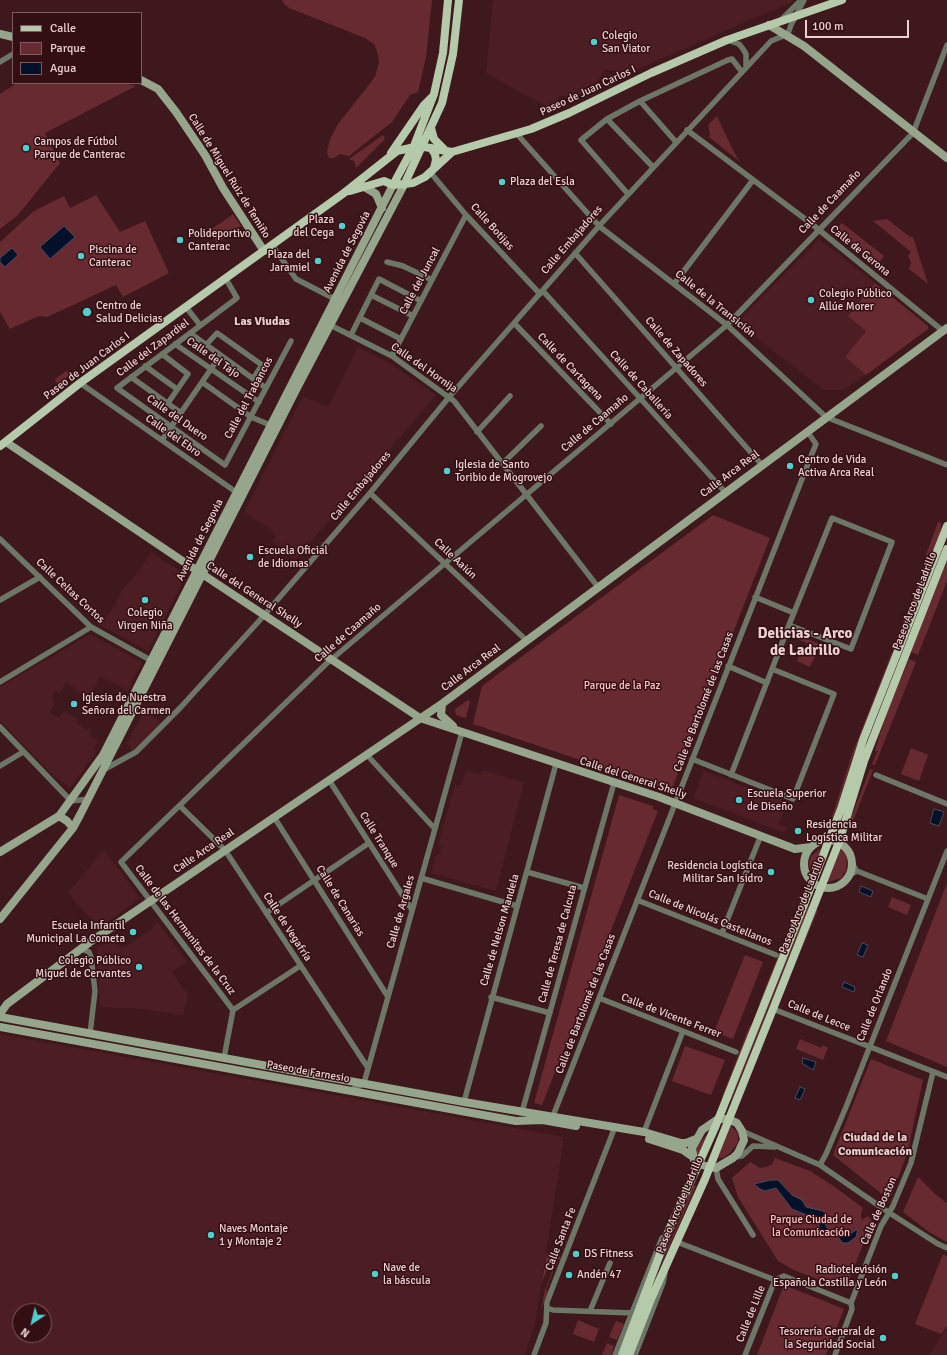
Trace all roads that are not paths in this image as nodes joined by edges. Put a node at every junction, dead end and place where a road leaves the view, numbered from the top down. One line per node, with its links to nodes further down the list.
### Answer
1 (448, 0): 17 (main road)
2 (459, 0): 20 (main road)
3 (802, 0): 5 (street); 6 (street)
4 (842, 0): 5 (main road, Paseo de Juan Carlos I)
5 (796, 16): 6 (main road, Paseo de Juan Carlos I); 9 (street)
6 (780, 21): 7 (main road, Paseo de Juan Carlos I)
7 (769, 25): 9 (main road); 11 (main road, Paseo de Juan Carlos I)
8 (0, 34): 10 (main road)
9 (786, 34): 15 (street, Calle Embajadores); 23 (main road)
10 (12, 37)
11 (727, 40): 15 (street); 22 (main road, Paseo de Juan Carlos I)
12 (947, 45): 23 (street, Calle de Caamaño)
13 (12, 55): 14 (street)
14 (0, 62)
15 (744, 70): 18 (street); 21 (street, Calle Embajadores)
16 (142, 81): 45 (main road, Calle de Miguel Ruiz de Temiño)
17 (434, 94): 25 (main road); 28 (main road)
18 (640, 101): 19 (street); 24 (street)
19 (607, 119): 31 (street); 39 (street)
20 (431, 128): 26 (main road); 27 (main road)
21 (687, 130): 24 (street, Calle Embajadores); 33 (street, Calle de Gerona)
22 (516, 133): 27 (main road, Paseo de Juan Carlos I); 42 (street, Calle de la Transición)
23 (913, 133): 29 (main road); 43 (street, Calle de Caamaño)
24 (676, 142): 31 (street, Calle Embajadores)
25 (414, 146): 26 (main road, Paseo de Juan Carlos I); 28 (main road, Paseo de Juan Carlos I); 35 (main road)
26 (427, 147): 27 (main road, Paseo de Juan Carlos I); 32 (main road); 36 (main road)
27 (449, 151): 32 (main road, Paseo de Juan Carlos I)
28 (389, 157): 30 (main road, Paseo de Juan Carlos I)
29 (947, 158)
30 (380, 166): 34 (main road); 38 (main road, Paseo de Juan Carlos I)
31 (652, 167): 39 (street, Calle Embajadores)
32 (432, 170): 36 (main road, Paseo de Juan Carlos I); 41 (street, Calle Botijas)
33 (753, 180): 43 (street, Calle de Gerona); 50 (street)
34 (384, 182): 35 (main road, Paseo de Juan Carlos I); 37 (main road, Paseo de Juan Carlos I)
35 (393, 185): 36 (main road, Paseo de Juan Carlos I); 40 (main road, Avenida de Segovia)
36 (404, 185): 58 (main road, Avenida de Segovia)
37 (363, 186): 38 (main road, Paseo de Juan Carlos I); 40 (main road, Avenida de Segovia)
38 (344, 193): 44 (main road, Paseo de Juan Carlos I)
39 (628, 194): 42 (street, Calle Embajadores)
40 (382, 208): 53 (main road, Avenida de Segovia)
41 (466, 215): 49 (street, Calle del Juncal); 51 (street, Calle Botijas)
42 (599, 226): 46 (street, Calle Embajadores); 50 (street, Calle de la Transición)
43 (818, 229): 61 (street, Calle de Caamaño); 62 (street, Calle de Gerona)
44 (272, 245): 45 (main road, Paseo de Juan Carlos I); 53 (street)
45 (264, 251): 48 (main road, Paseo de Juan Carlos I)
46 (575, 253): 51 (street, Calle Embajadores); 73 (street, Calle de Zapadores)
47 (387, 262): 49 (street)
48 (226, 279): 55 (main road, Paseo de Juan Carlos I); 60 (street, Calle del Zapardiel)
49 (432, 280): 54 (street, Calle del Juncal)
50 (674, 284): 61 (street, Calle de la Transición)
51 (541, 292): 59 (street, Calle Embajadores); 84 (street, Calle de Caballería)
52 (371, 295): 54 (street); 56 (street); 57 (street)
53 (335, 299): 58 (main road, Avenida de Segovia)
54 (421, 301): 56 (street, Calle del Juncal)
55 (186, 307): 60 (street, Calle del Zapardiel); 78 (main road, Paseo de Juan Carlos I)
56 (413, 316): 65 (street, Calle del Juncal)
57 (360, 318): 64 (street); 65 (street)
58 (327, 323): 64 (street, Calle del Hornija); 91 (main road, Avenida de Segovia); 106 (main road, Avenida de Segovia)
59 (514, 323): 82 (street, Calle Embajadores); 90 (street, Calle de Cartagena)
60 (200, 325): 63 (street, Calle del Zapardiel)
61 (727, 325): 73 (street, Calle de Caamaño); 89 (street, Calle de la Transición)
62 (945, 329): 89 (main road, Calle Arca Real)
63 (190, 333): 67 (street, Calle del Zapardiel); 68 (street)
64 (351, 335): 71 (street, Calle del Hornija)
65 (401, 339): 71 (street, Calle del Juncal)
66 (291, 341): 80 (street, Calle del Trabancos)
67 (175, 344): 69 (street, Calle del Zapardiel); 74 (street, Calle del Tajo)
68 (206, 345): 70 (street); 76 (street)
69 (162, 354): 72 (street, Calle del Zapardiel); 81 (street)
70 (220, 356): 74 (street); 76 (street)
71 (392, 356): 82 (street, Calle del Hornija)
72 (145, 366): 75 (street, Calle del Zapardiel); 81 (street)
73 (676, 367): 84 (street, Calle de Caamaño); 100 (street, Calle de Zapadores)
74 (212, 368): 77 (street); 85 (street, Calle del Tajo)
75 (131, 376): 79 (street, Calle del Zapardiel); 86 (street)
76 (253, 379): 80 (street)
77 (202, 382): 87 (street); 88 (street)
78 (80, 383): 96 (street, Calle del Ebro); 97 (main road, Paseo de Juan Carlos I)
79 (117, 388): 93 (street, Calle del Duero)
80 (266, 388): 85 (street, Calle del Trabancos)
81 (177, 389): 86 (street)
82 (450, 396): 95 (street, Calle del Hornija); 104 (street, Calle Embajadores)
83 (510, 396): 95 (street)
84 (640, 399): 90 (street, Calle de Caamaño); 103 (street, Calle de Caballería)
85 (258, 402): 88 (street, Calle del Trabancos)
86 (168, 403): 87 (street)
87 (181, 412): 93 (street)
88 (251, 417): 91 (street); 99 (street, Calle del Trabancos)
89 (826, 417): 94 (main road, Calle Arca Real); 101 (street, Calle de la Transición)
90 (611, 424): 105 (street, Calle de Caamaño)
91 (270, 425): 102 (main road, Avenida de Segovia)
92 (541, 426): 98 (street)
93 (171, 427): 96 (street); 99 (street, Calle del Duero)
94 (807, 431): 100 (main road, Calle Arca Real); 115 (street, Calle de Bartolomé de las Casas)
95 (477, 432): 98 (street, Calle del Hornija)
96 (162, 440): 102 (street, Calle del Ebro)
97 (2, 442): 112 (main road, Calle del General Shelly)
98 (502, 464): 105 (street, Calle del Hornija)
99 (225, 465)
100 (762, 465): 103 (main road, Calle Arca Real)
101 (947, 465)
102 (236, 492): 106 (street); 112 (main road, Avenida de Segovia)
103 (725, 492): 114 (main road, Calle Arca Real)
104 (370, 493): 111 (street, Calle Aaiún); 118 (street, Calle Embajadores)
105 (526, 494): 111 (street, Calle de Caamaño); 114 (street, Calle del Hornija)
106 (234, 513): 112 (main road, Avenida de Segovia)
107 (947, 526): 109 (main road, Paseo Arco de Ladrillo)
108 (0, 539): 113 (street, Calle Celtas Cortos)
109 (944, 541): 152 (main road, Paseo Arco de Ladrillo)
110 (947, 549): 153 (main road, Paseo Arco de Ladrillo)
111 (445, 564): 121 (street, Calle Aaiún); 122 (street, Calle de Caamaño)
112 (200, 573): 118 (main road, Calle del General Shelly); 123 (main road, Avenida de Segovia); 137 (main road, Avenida de Segovia)
113 (40, 577): 116 (street); 120 (street, Calle Celtas Cortos)
114 (598, 587): 121 (main road, Calle Arca Real)
115 (755, 597): 117 (street); 124 (street, Calle de Bartolomé de las Casas)
116 (0, 600)
117 (794, 613): 119 (street); 119 (street)
118 (265, 615): 122 (main road, Calle del General Shelly); 137 (street, Calle Embajadores)
119 (790, 625): 125 (street)
120 (91, 627): 123 (street, Calle Celtas Cortos); 126 (street)
121 (526, 640): 128 (main road, Calle Arca Real)
122 (333, 659): 129 (main road, Calle del General Shelly); 146 (street, Calle de Caamaño)
123 (152, 661): 143 (main road, Avenida de Segovia)
124 (728, 666): 127 (street); 134 (street, Calle de Bartolomé de las Casas)
125 (772, 669): 127 (street); 138 (street)
126 (0, 682)
127 (767, 683): 138 (street)
128 (442, 704): 129 (main road, Calle Arca Real); 131 (main road, Calle del General Shelly)
129 (420, 718): 131 (main road, Calle del General Shelly); 133 (main road, Calle Arca Real)
130 (0, 727): 132 (street)
131 (462, 732): 135 (main road, Calle del General Shelly); 150 (street, Calle de Argales)
132 (23, 752): 136 (street); 143 (street)
133 (366, 755): 140 (main road, Calle Arca Real); 150 (street)
134 (692, 759): 138 (street); 144 (street, Calle de Bartolomé de las Casas)
135 (556, 764): 141 (main road, Calle del General Shelly); 163 (street, Calle de Nelson Mandela)
136 (0, 766)
137 (105, 769): 142 (main road)
138 (731, 775)
139 (876, 775): 145 (street)
140 (329, 780): 148 (main road, Calle Arca Real); 154 (street, Calle Tranque)
141 (614, 783): 144 (main road, Calle del General Shelly); 167 (street, Calle de Teresa de Calcuta)
142 (89, 799): 143 (street); 149 (main road)
143 (71, 801): 147 (main road, Avenida de Segovia)
144 (675, 803): 151 (main road, Calle del General Shelly); 170 (street, Calle de Bartolomé de las Casas)
145 (947, 804)
146 (180, 806): 157 (street, Calle de Vegafría); 160 (street, Calle de Caamaño)
147 (58, 816): 149 (main road); 159 (main road, Avenida de Segovia)
148 (274, 817): 157 (main road, Calle Arca Real); 165 (street, Calle de Canarias)
149 (73, 828): 175 (main road)
150 (435, 829): 164 (street, Calle de Argales)
151 (761, 835): 156 (main road, Calle del General Shelly); 176 (street)
152 (828, 840): 153 (main road); 155 (main road, Calle del General Shelly); 166 (main road, Paseo Arco de Ladrillo)
153 (839, 842): 162 (main road); 168 (main road, Paseo Arco de Ladrillo)
154 (370, 843): 165 (street); 173 (street, Calle Tranque)
155 (811, 847): 156 (main road, Calle del General Shelly); 161 (main road)
156 (795, 849): 161 (main road)
157 (225, 850): 171 (main road, Calle Arca Real); 174 (street, Calle de Vegafría)
158 (947, 851): 169 (street, Calle de Orlando)
159 (0, 852)
160 (121, 862): 171 (street, Calle de las Hermanitas de la Cruz)
161 (804, 862): 166 (main road)
162 (854, 870): 168 (main road); 169 (street)
163 (526, 872): 167 (street); 172 (street, Calle de Nelson Mandela)
164 (421, 878): 172 (street); 173 (street, Calle de Argales)
165 (314, 879): 174 (street); 180 (street, Calle de Canarias)
166 (812, 883): 168 (main road); 202 (main road, Paseo Arco de Ladrillo)
167 (584, 888): 185 (street, Calle de Teresa de Calcuta)
168 (820, 888): 183 (main road, Paseo Arco de Ladrillo)
169 (928, 899): 191 (street, Calle de Orlando)
170 (637, 900): 176 (street, Calle de Nicolás Castellanos); 182 (street, Calle de Bartolomé de las Casas)
171 (151, 901): 177 (main road, Calle Arca Real); 184 (street, Calle de las Hermanitas de la Cruz)
172 (517, 906): 181 (street, Calle de Nelson Mandela)
173 (412, 910): 180 (street, Calle de Argales)
174 (266, 913): 179 (street, Calle de Vegafría)
175 (0, 919)
176 (722, 934): 178 (street, Calle de Nicolás Castellanos)
177 (82, 949): 186 (main road, Calle Arca Real); 190 (street)
178 (776, 955)
179 (300, 966): 184 (street); 194 (street, Calle de Vegafría)
180 (388, 997): 194 (street, Calle de Argales)
181 (491, 997): 185 (street); 199 (street, Calle de Nelson Mandela)
182 (599, 998): 189 (street, Calle de Vicente Ferrer); 201 (street, Calle de Bartolomé de las Casas)
183 (773, 1009): 191 (street, Calle de Lecce); 203 (main road, Paseo Arco de Ladrillo)
184 (233, 1010): 193 (street, Calle de las Hermanitas de la Cruz)
185 (550, 1013): 200 (street, Calle de Teresa de Calcuta)
186 (0, 1017): 188 (main road); 190 (main road, Paseo de Farnesio)
187 (0, 1027): 188 (main road, Paseo de Farnesio)
188 (9, 1029): 198 (main road, Paseo de Farnesio)
189 (683, 1032): 192 (street, Calle de Vicente Ferrer); 206 (street)
190 (90, 1034): 193 (main road, Paseo de Farnesio)
191 (869, 1047): 195 (street, Calle de Lecce); 212 (street, Calle de Orlando)
192 (736, 1052)
193 (224, 1058): 197 (main road, Paseo de Farnesio)
194 (368, 1068): 197 (street, Calle de Argales)
195 (933, 1072): 196 (street, Calle de Lecce); 214 (street, Calle de Boston)
196 (947, 1077)
197 (364, 1083): 198 (street); 199 (main road, Paseo de Farnesio)
198 (350, 1090): 204 (main road, Paseo de Farnesio)
199 (464, 1102): 200 (main road, Paseo de Farnesio)
200 (522, 1112): 201 (main road, Paseo de Farnesio)
201 (553, 1116): 204 (main road, Paseo de Farnesio)
202 (718, 1119): 203 (main road); 207 (main road); 211 (main road, Paseo Arco de Ladrillo)
203 (728, 1119): 205 (main road); 213 (main road, Paseo Arco de Ladrillo)
204 (613, 1130): 206 (main road, Paseo de Farnesio); 209 (main road, Paseo de Farnesio); 223 (street, Calle Santa Fe)
205 (742, 1131): 208 (street); 210 (main road)
206 (644, 1132): 207 (main road, Paseo de Farnesio)
207 (696, 1139): 209 (main road)
208 (782, 1148): 210 (street); 212 (street)
209 (693, 1157): 211 (main road)
210 (733, 1158): 213 (main road)
211 (699, 1164): 213 (main road); 215 (main road, Paseo Arco de Ladrillo)
212 (820, 1165): 214 (street)
213 (712, 1167): 216 (street, Paseo Arco de Ladrillo); 217 (main road, Paseo Arco de Ladrillo)
214 (888, 1212): 218 (street); 222 (street, Calle de Boston)
215 (669, 1230): 225 (street, Paseo Arco de Ladrillo); 228 (main road, Paseo Arco de Ladrillo)
216 (753, 1235)
217 (677, 1242): 220 (main road, Paseo Arco de Ladrillo); 221 (street)
218 (947, 1248)
219 (610, 1263): 224 (street)
220 (667, 1265): 229 (main road, Paseo Arco de Ladrillo); 230 (street, Paseo Arco de Ladrillo)
221 (775, 1280): 222 (street); 231 (street, Calle de Lille)
222 (852, 1303): 232 (street, Calle de Boston)
223 (547, 1308): 224 (street); 226 (street, Calle Santa Fe)
224 (590, 1311): 225 (street)
225 (632, 1313): 227 (street, Paseo Arco de Ladrillo)
226 (534, 1355)
227 (615, 1355)
228 (622, 1355)
229 (629, 1355)
230 (635, 1355)
231 (745, 1355)
232 (835, 1355)

